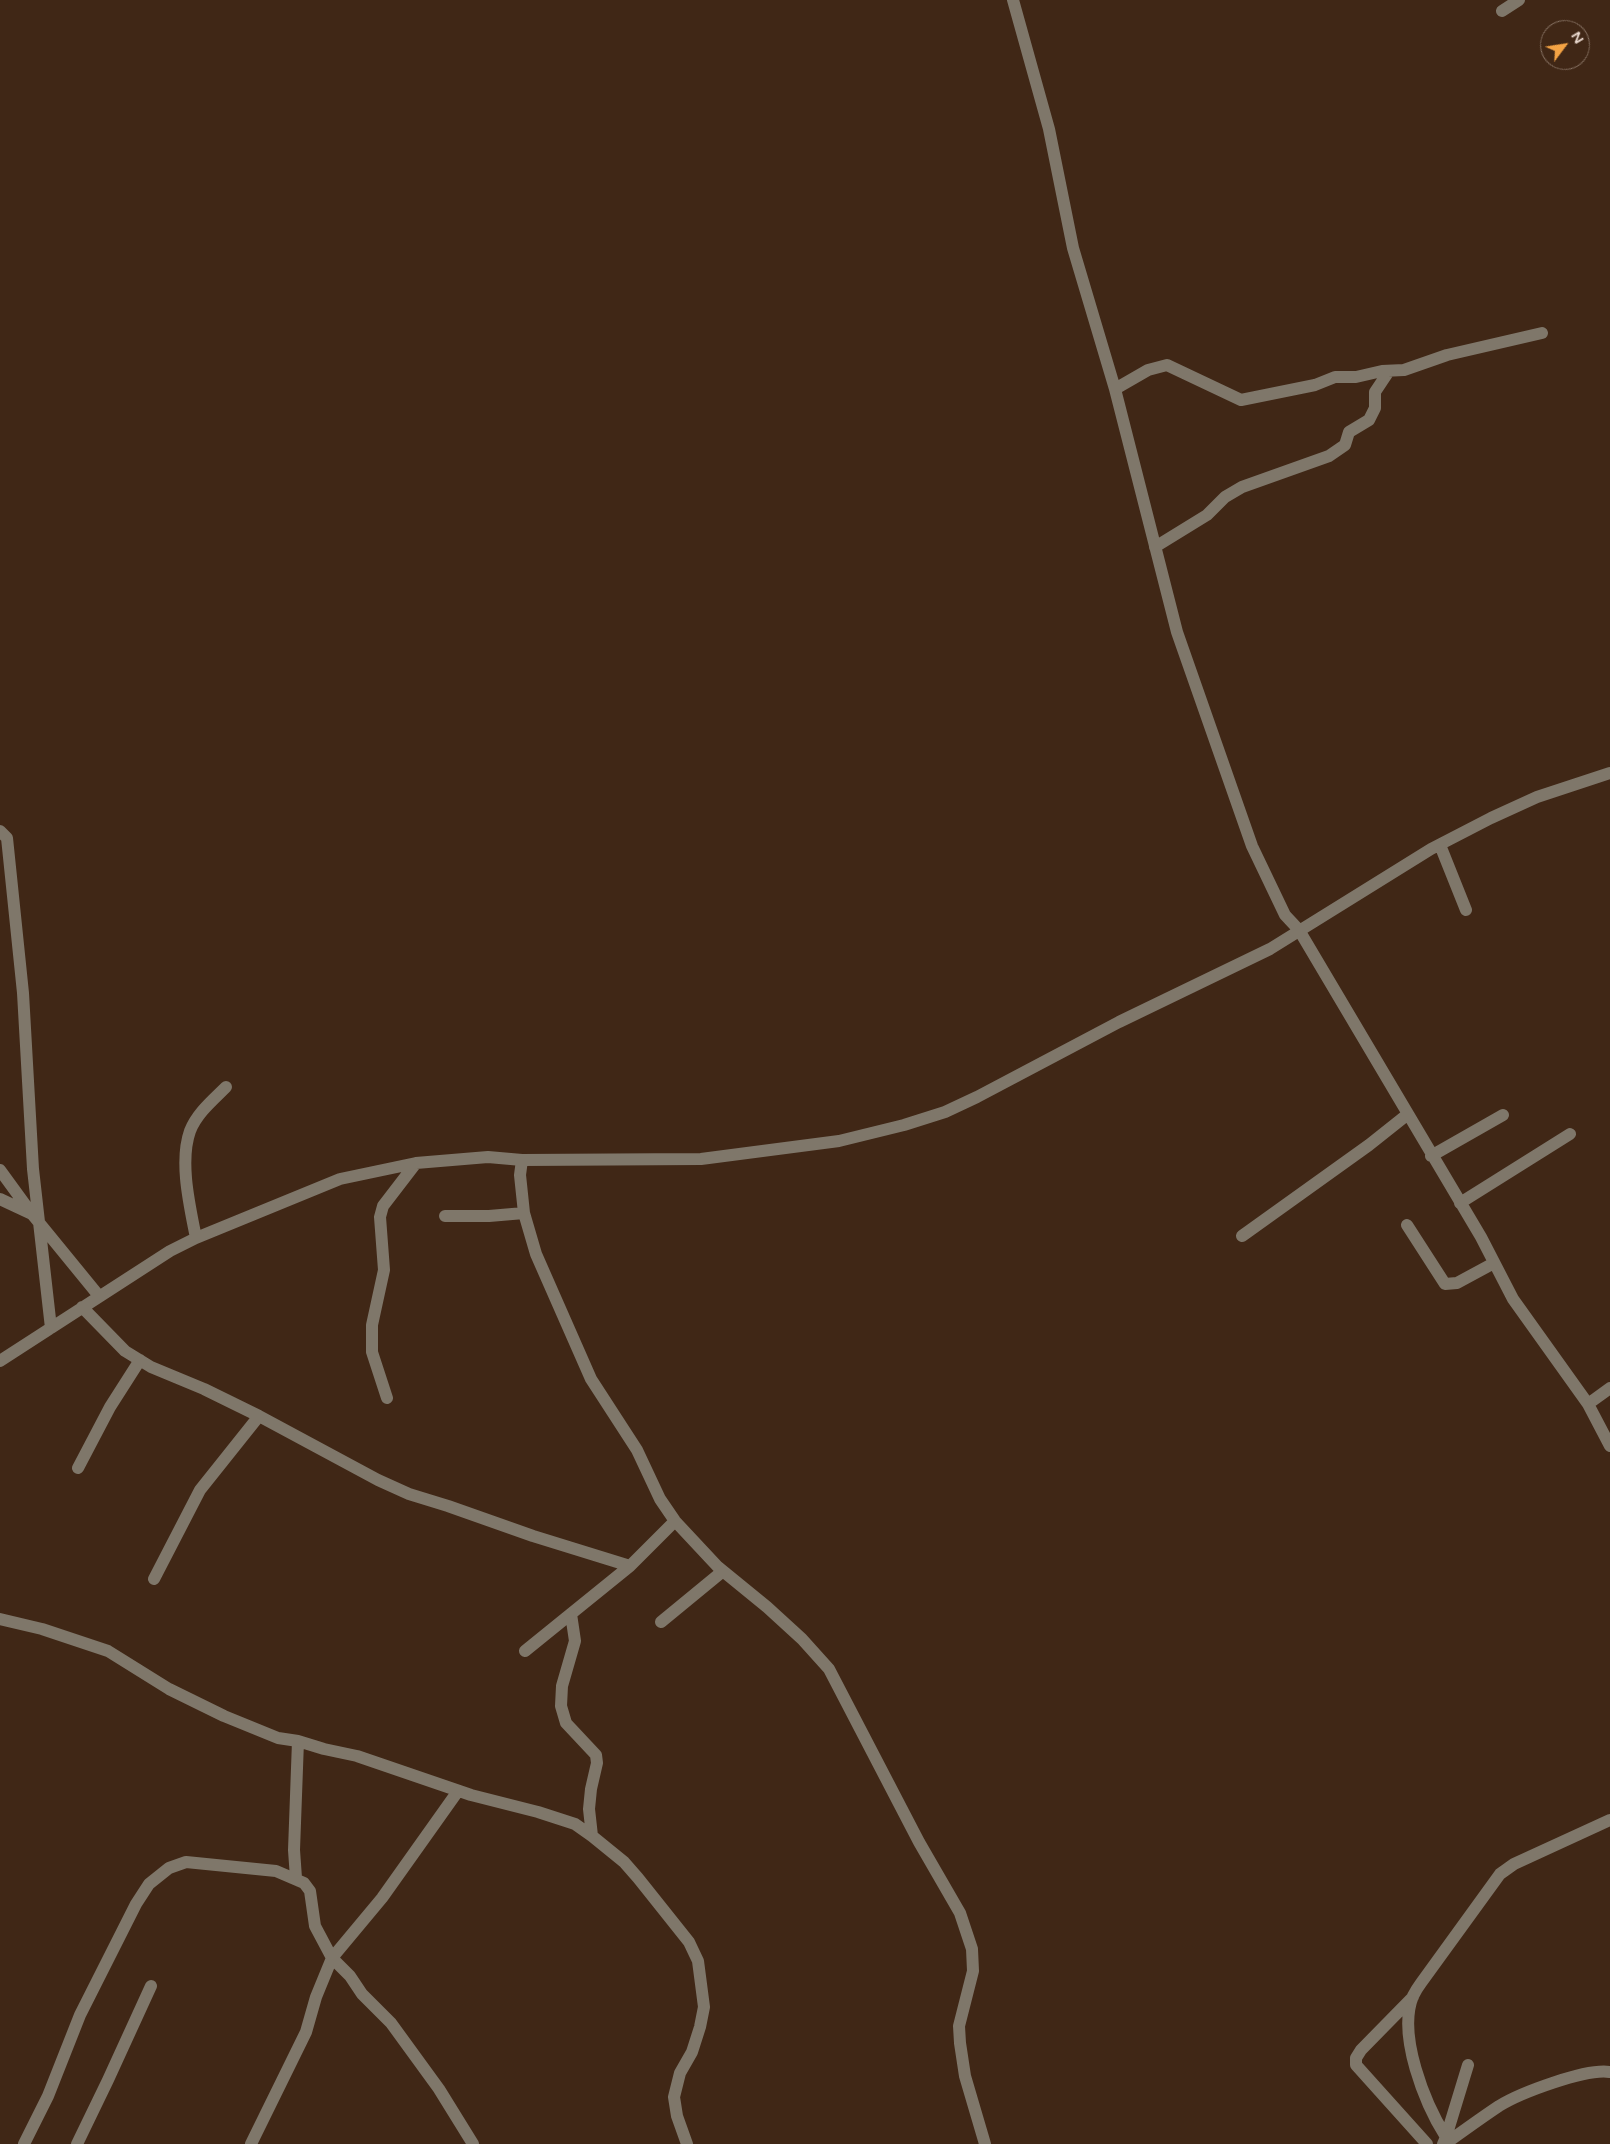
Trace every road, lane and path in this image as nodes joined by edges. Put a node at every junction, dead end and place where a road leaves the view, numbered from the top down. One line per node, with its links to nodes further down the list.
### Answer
1 (1013, 0): 6 (street)
2 (1519, 0): 3 (street)
3 (1502, 11)
4 (1542, 333): 5 (street)
5 (1389, 371): 6 (street); 7 (street)
6 (1115, 389): 7 (street)
7 (1156, 547): 12 (street)
8 (1610, 773): 10 (street)
9 (0, 831): 25 (street)
10 (1440, 845): 11 (street); 12 (street)
11 (1466, 910)
12 (1299, 930): 14 (street); 18 (street)
13 (226, 1087): 28 (street)
14 (1408, 1114): 17 (street); 27 (street)
15 (1503, 1115): 17 (street)
16 (1570, 1134): 22 (street)
17 (1431, 1156): 22 (street)
18 (522, 1160): 19 (street); 23 (street)
19 (416, 1163): 28 (street); 36 (street)
20 (0, 1170): 25 (street)
21 (0, 1199): 25 (street)
22 (1460, 1203): 29 (street)
23 (524, 1213): 24 (street); 41 (street)
24 (445, 1216)
25 (35, 1218): 30 (street); 32 (street)
26 (1407, 1225): 29 (street)
27 (1242, 1236)
28 (196, 1238): 30 (street)
29 (1494, 1263): 37 (street)
30 (99, 1296): 31 (street)
31 (82, 1307): 32 (street); 33 (street)
32 (51, 1328): 34 (street)
33 (140, 1360): 38 (street); 40 (street)
34 (0, 1361)
35 (1610, 1388): 37 (street)
36 (387, 1398)
37 (1588, 1404): 39 (street)
38 (258, 1416): 42 (street); 44 (street)
39 (1610, 1446)
40 (78, 1468)
41 (675, 1521): 42 (street); 43 (street)
42 (630, 1566): 45 (street)
43 (723, 1571): 47 (street); 65 (street)
44 (154, 1579)
45 (571, 1614): 48 (street); 52 (street)
46 (0, 1619): 49 (street)
47 (661, 1622)
48 (525, 1651)
49 (298, 1741): 50 (street); 53 (street)
50 (458, 1791): 52 (street); 54 (street)
51 (1610, 1820): 56 (street)
52 (592, 1836): 64 (street)
53 (296, 1878): 54 (street); 60 (street)
54 (332, 1958): 62 (street); 63 (street)
55 (151, 1986): 61 (street)
56 (1413, 1997): 59 (street); 66 (street)
57 (1468, 2066): 59 (street)
58 (1610, 2072): 59 (street)
59 (1445, 2142)
60 (24, 2144)
61 (76, 2144)
62 (251, 2144)
63 (473, 2144)
64 (687, 2144)
65 (985, 2144)
66 (1427, 2144)

